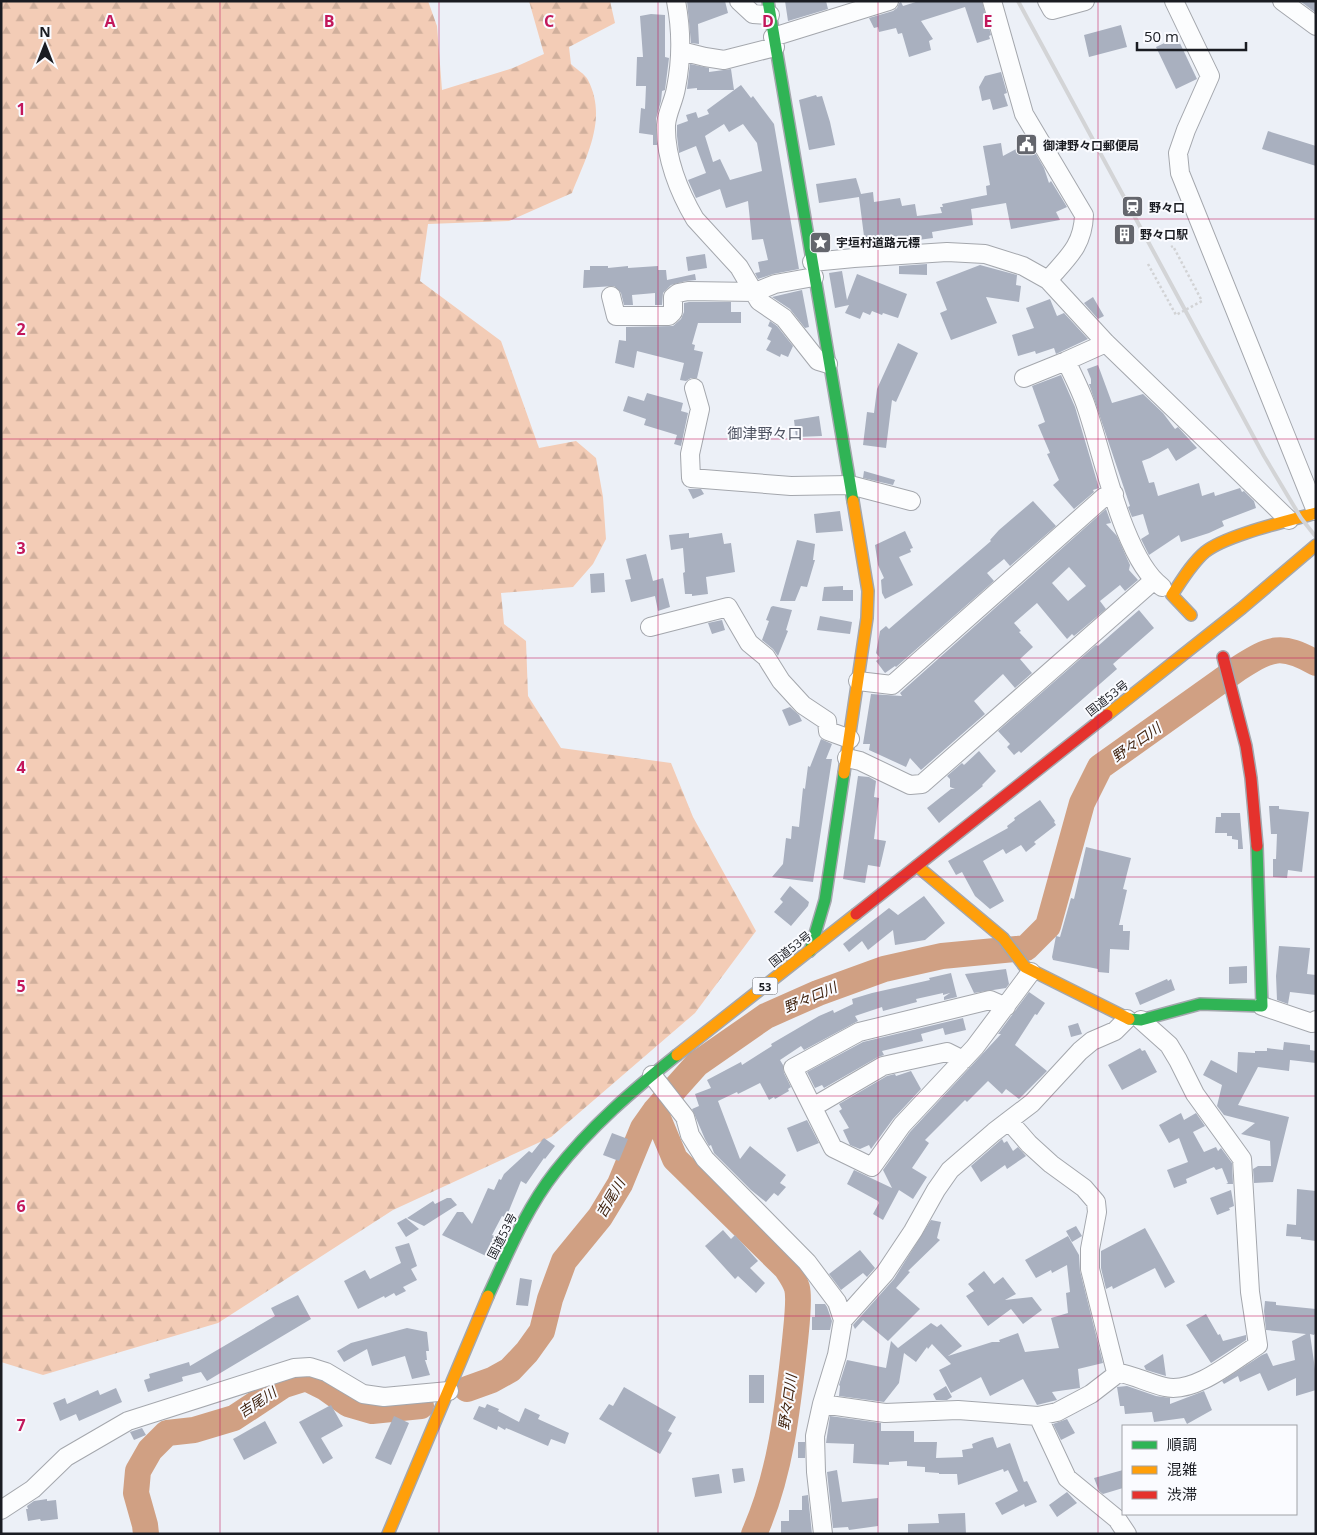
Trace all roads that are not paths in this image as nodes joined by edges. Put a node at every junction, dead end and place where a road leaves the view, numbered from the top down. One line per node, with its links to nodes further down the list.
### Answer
1 (676, 1): 12 (street)
2 (739, 1): 9 (street)
3 (889, 1): 11 (street)
4 (992, 1): 14 (street)
5 (1047, 1): 6 (street)
6 (1085, 1)
7 (1174, 1): 25 (street)
8 (1282, 1): 10 (street)
9 (769, 8): 11 (main road)
10 (1316, 26)
11 (774, 42): 12 (street); 13 (main road)
12 (680, 51): 15 (street)
13 (813, 270): 14 (street); 15 (street); 19 (main road)
14 (1048, 280): 17 (street)
15 (755, 292): 16 (street); 19 (street)
16 (611, 296)
17 (1106, 343): 18 (street); 26 (street)
18 (1066, 361): 20 (street); 23 (street)
19 (828, 364): 22 (main road)
20 (1024, 378)
21 (694, 388): 22 (street)
22 (850, 485): 24 (street); 33 (main road)
23 (1114, 494): 28 (street); 33 (street)
24 (911, 502)
25 (1316, 512): 26 (main road)
26 (1289, 520): 29 (main road)
27 (1316, 545): 36 (main road, 国道53号 / 53)
28 (1153, 581): 29 (street); 35 (street)
29 (1172, 595): 30 (main road)
30 (1191, 615)
31 (650, 627): 34 (street)
32 (1224, 662): 39 (main road)
33 (858, 682): 34 (main road)
34 (850, 739): 35 (main road)
35 (847, 758): 37 (main road)
36 (916, 866): 37 (main road, 国道53号 / 53); 38 (main road)
37 (810, 951): 44 (main road, 国道53号 / 53)
38 (1028, 970): 40 (street); 41 (main road)
39 (1262, 1006): 41 (main road); 42 (street)
40 (1006, 1007): 43 (street); 45 (street)
41 (1134, 1019): 46 (street); 48 (street)
42 (1316, 1020)
43 (963, 1060): 45 (street); 45 (street)
44 (657, 1082): 47 (street); 49 (main road, 国道53号 / 53)
45 (813, 1107)
46 (1009, 1120): 47 (street); 48 (street)
47 (843, 1320): 50 (street)
48 (1116, 1372): 51 (street)
49 (448, 1391): 52 (street); 53 (main road, 国道53号 / 53)
50 (822, 1404): 51 (street); 54 (street)
51 (1038, 1416): 55 (street)
52 (1, 1510)
53 (388, 1534)
54 (823, 1534)
55 (1127, 1534)

